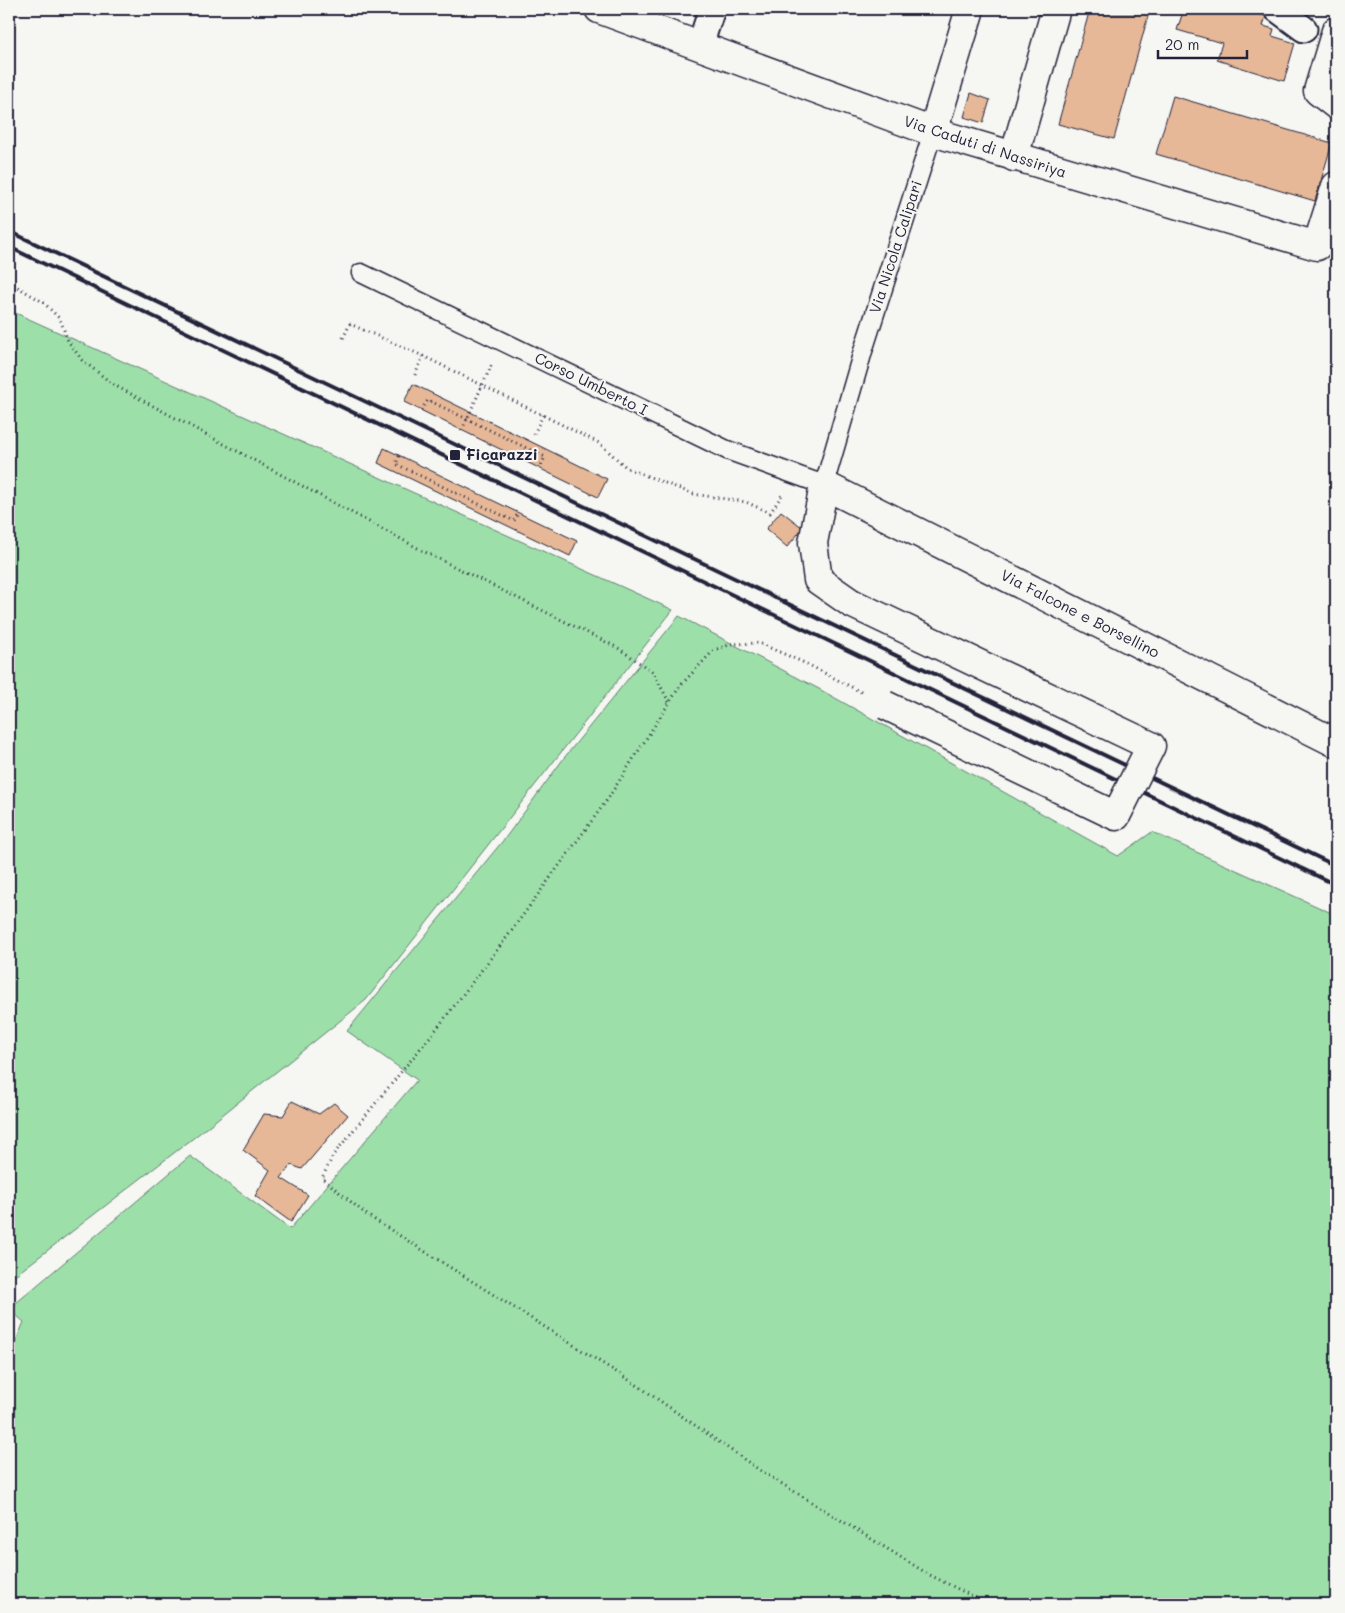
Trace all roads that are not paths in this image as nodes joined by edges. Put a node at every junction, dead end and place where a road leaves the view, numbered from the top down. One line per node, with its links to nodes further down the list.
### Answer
1 (599, 9): 8 (street, Via Caduti di Nassiriya)
2 (712, 9): 8 (street)
3 (970, 9): 10 (street, Via Nicola Calipari)
4 (1056, 9): 11 (street)
5 (1277, 9): 6 (street)
6 (1304, 29)
7 (1336, 32): 9 (street)
8 (700, 45): 10 (street, Via Caduti di Nassiriya)
9 (1336, 105)
10 (933, 132): 11 (street, Via Caduti di Nassiriya); 14 (lane, Via Nicola Calipari)
11 (1014, 157): 12 (street, Via Caduti di Nassiriya)
12 (1336, 186)
13 (361, 273): 14 (lane, Corso Umberto I)
14 (824, 485): 15 (street, bridge); 16 (street, Via Falcone e Borsellino)
15 (885, 705)
16 (1336, 743)

